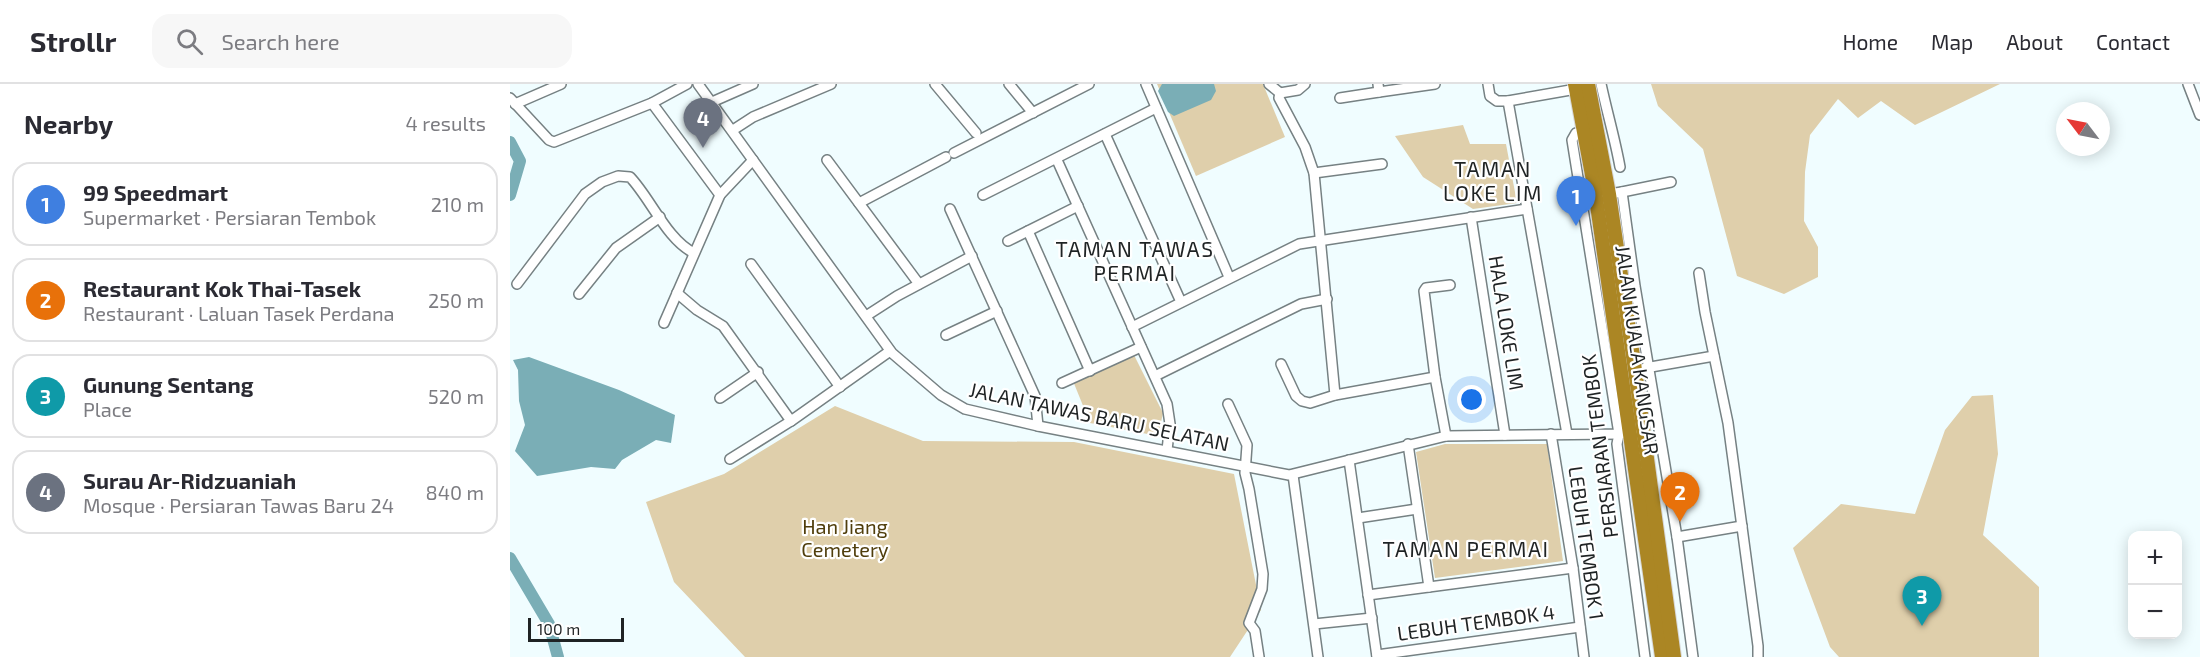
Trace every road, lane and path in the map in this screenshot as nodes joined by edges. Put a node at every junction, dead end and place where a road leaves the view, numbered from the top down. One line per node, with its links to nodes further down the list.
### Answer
1 (561, 84): 22 (street)
2 (687, 84): 25 (street)
3 (698, 84): 24 (street, JALAN TAWAS BARU SELATAN)
4 (753, 84): 24 (street)
5 (831, 84): 29 (street)
6 (935, 84): 30 (street)
7 (1009, 84): 27 (street)
8 (1089, 84): 27 (street)
9 (1146, 84): 26 (street)
10 (1269, 84): 20 (street)
11 (1305, 84): 20 (street)
12 (1435, 84): 18 (street)
13 (1488, 84): 23 (street)
14 (1540, 84): 19 (street)
15 (1601, 84): 32 (street)
16 (2188, 84): 28 (street)
17 (1579, 86): 19 (street); 33 (highway, JALAN KUALA KANGSAR); 86 (highway, JALAN KUALA KANGSAR)
18 (1378, 88): 21 (street)
19 (1542, 95): 23 (street)
20 (1280, 97): 39 (street)
21 (1340, 98)
22 (512, 101): 25 (street)
23 (1508, 101): 47 (street)
24 (712, 102): 29 (street, JALAN TAWAS BARU SELATAN)
25 (652, 103): 42 (street)
26 (1156, 108): 31 (street); 57 (street)
27 (1033, 113): 44 (street)
28 (2200, 115)
29 (733, 129): 34 (street, JALAN TAWAS BARU SELATAN)
30 (976, 133)
31 (1106, 134): 36 (street); 64 (street)
32 (1618, 156): 33 (street); 38 (street)
33 (1602, 157): 41 (highway, JALAN KUALA KANGSAR)
34 (753, 160): 42 (street); 66 (street, JALAN TAWAS BARU SELATAN)
35 (827, 160): 44 (street)
36 (1057, 160): 43 (street); 45 (street)
37 (1383, 164): 39 (street)
38 (1620, 167)
39 (1314, 173): 51 (street)
40 (1671, 182): 41 (street)
41 (1615, 193): 74 (highway, JALAN KUALA KANGSAR)
42 (720, 195): 53 (street)
43 (983, 195)
44 (859, 203): 59 (street)
45 (1078, 206): 50 (street); 68 (street)
46 (950, 208): 54 (street)
47 (1527, 209): 49 (street); 88 (street)
48 (660, 217): 53 (street); 58 (street); 62 (street)
49 (1471, 217): 51 (street); 89 (street, HALA LOKE LIM)
50 (1028, 231): 52 (street); 75 (street)
51 (1321, 239): 57 (street); 63 (street)
52 (1008, 241)
53 (694, 253): 61 (street)
54 (972, 256): 59 (street); 65 (street)
55 (751, 264): 80 (street)
56 (1699, 273): 72 (street)
57 (1229, 277): 64 (street)
58 (517, 284)
59 (919, 284): 66 (street)
60 (1450, 285): 78 (street)
61 (677, 293): 67 (street); 76 (street)
62 (579, 294)
63 (1327, 299): 77 (street); 81 (street)
64 (1181, 302): 68 (street)
65 (997, 311): 69 (street); 85 (street)
66 (866, 316): 71 (street, JALAN TAWAS BARU SELATAN)
67 (664, 323)
68 (1132, 327): 70 (street)
69 (946, 335)
70 (1141, 347): 75 (street); 77 (street)
71 (890, 351): 80 (street); 85 (street, JALAN TAWAS BARU SELATAN)
72 (1714, 356): 74 (street); 99 (street)
73 (1281, 364): 81 (street)
74 (1642, 369): 86 (highway, JALAN KUALA KANGSAR); 100 (street)
75 (1090, 371): 79 (street)
76 (758, 372): 82 (street); 84 (street)
77 (1155, 376): 92 (street)
78 (1435, 377): 81 (street); 90 (street)
79 (1062, 383)
80 (840, 387): 84 (street)
81 (1335, 395)
82 (720, 398)
83 (1228, 404): 95 (street)
84 (792, 421): 93 (street)
85 (1038, 426): 92 (street, JALAN TAWAS BARU SELATAN)
86 (1630, 432): 88 (street, JALAN TAWAS BARU SELATAN); 102 (highway, JALAN KUALA KANGSAR); 106 (highway, JALAN KUALA KANGSAR); 115 (street, PERSIARAN TEMBOK)
87 (1551, 434): 88 (street, JALAN TAWAS BARU SELATAN); 89 (street, JALAN TAWAS BARU SELATAN); 101 (street, LEBUH TEMBOK 1)
88 (1567, 434)
89 (1505, 435): 90 (street, JALAN TAWAS BARU SELATAN)
90 (1446, 436): 91 (street, JALAN TAWAS BARU SELATAN)
91 (1408, 444): 94 (street, JALAN TAWAS BARU SELATAN); 97 (street)
92 (1167, 450): 95 (street, JALAN TAWAS BARU SELATAN)
93 (730, 459)
94 (1349, 460): 96 (street, JALAN TAWAS BARU SELATAN); 98 (street)
95 (1244, 466): 96 (street, JALAN TAWAS BARU SELATAN); 112 (street)
96 (1293, 475): 108 (street)
97 (1417, 509): 98 (street); 103 (street)
98 (1358, 518): 104 (street)
99 (1742, 526): 100 (street); 119 (street)
100 (1677, 537): 105 (street)
101 (1573, 568): 103 (street); 109 (street, LEBUH TEMBOK 1)
102 (1651, 586): 106 (highway); 110 (highway, JALAN KUALA KANGSAR)
103 (1429, 587): 104 (street)
104 (1368, 595): 107 (street)
105 (1685, 604): 106 (street); 118 (street)
106 (1668, 607): 110 (highway); 117 (highway, JALAN KUALA KANGSAR)
107 (1372, 618): 108 (street); 111 (street)
108 (1314, 624): 113 (street)
109 (1580, 627): 111 (street, LEBUH TEMBOK 4); 114 (street, LEBUH TEMBOK 1)
110 (1657, 632): 116 (highway, JALAN KUALA KANGSAR)
111 (1377, 656)
112 (1259, 657)
113 (1318, 657)
114 (1584, 657)
115 (1645, 657)
116 (1662, 657)
117 (1674, 657)
118 (1693, 657)
119 (1758, 657)

